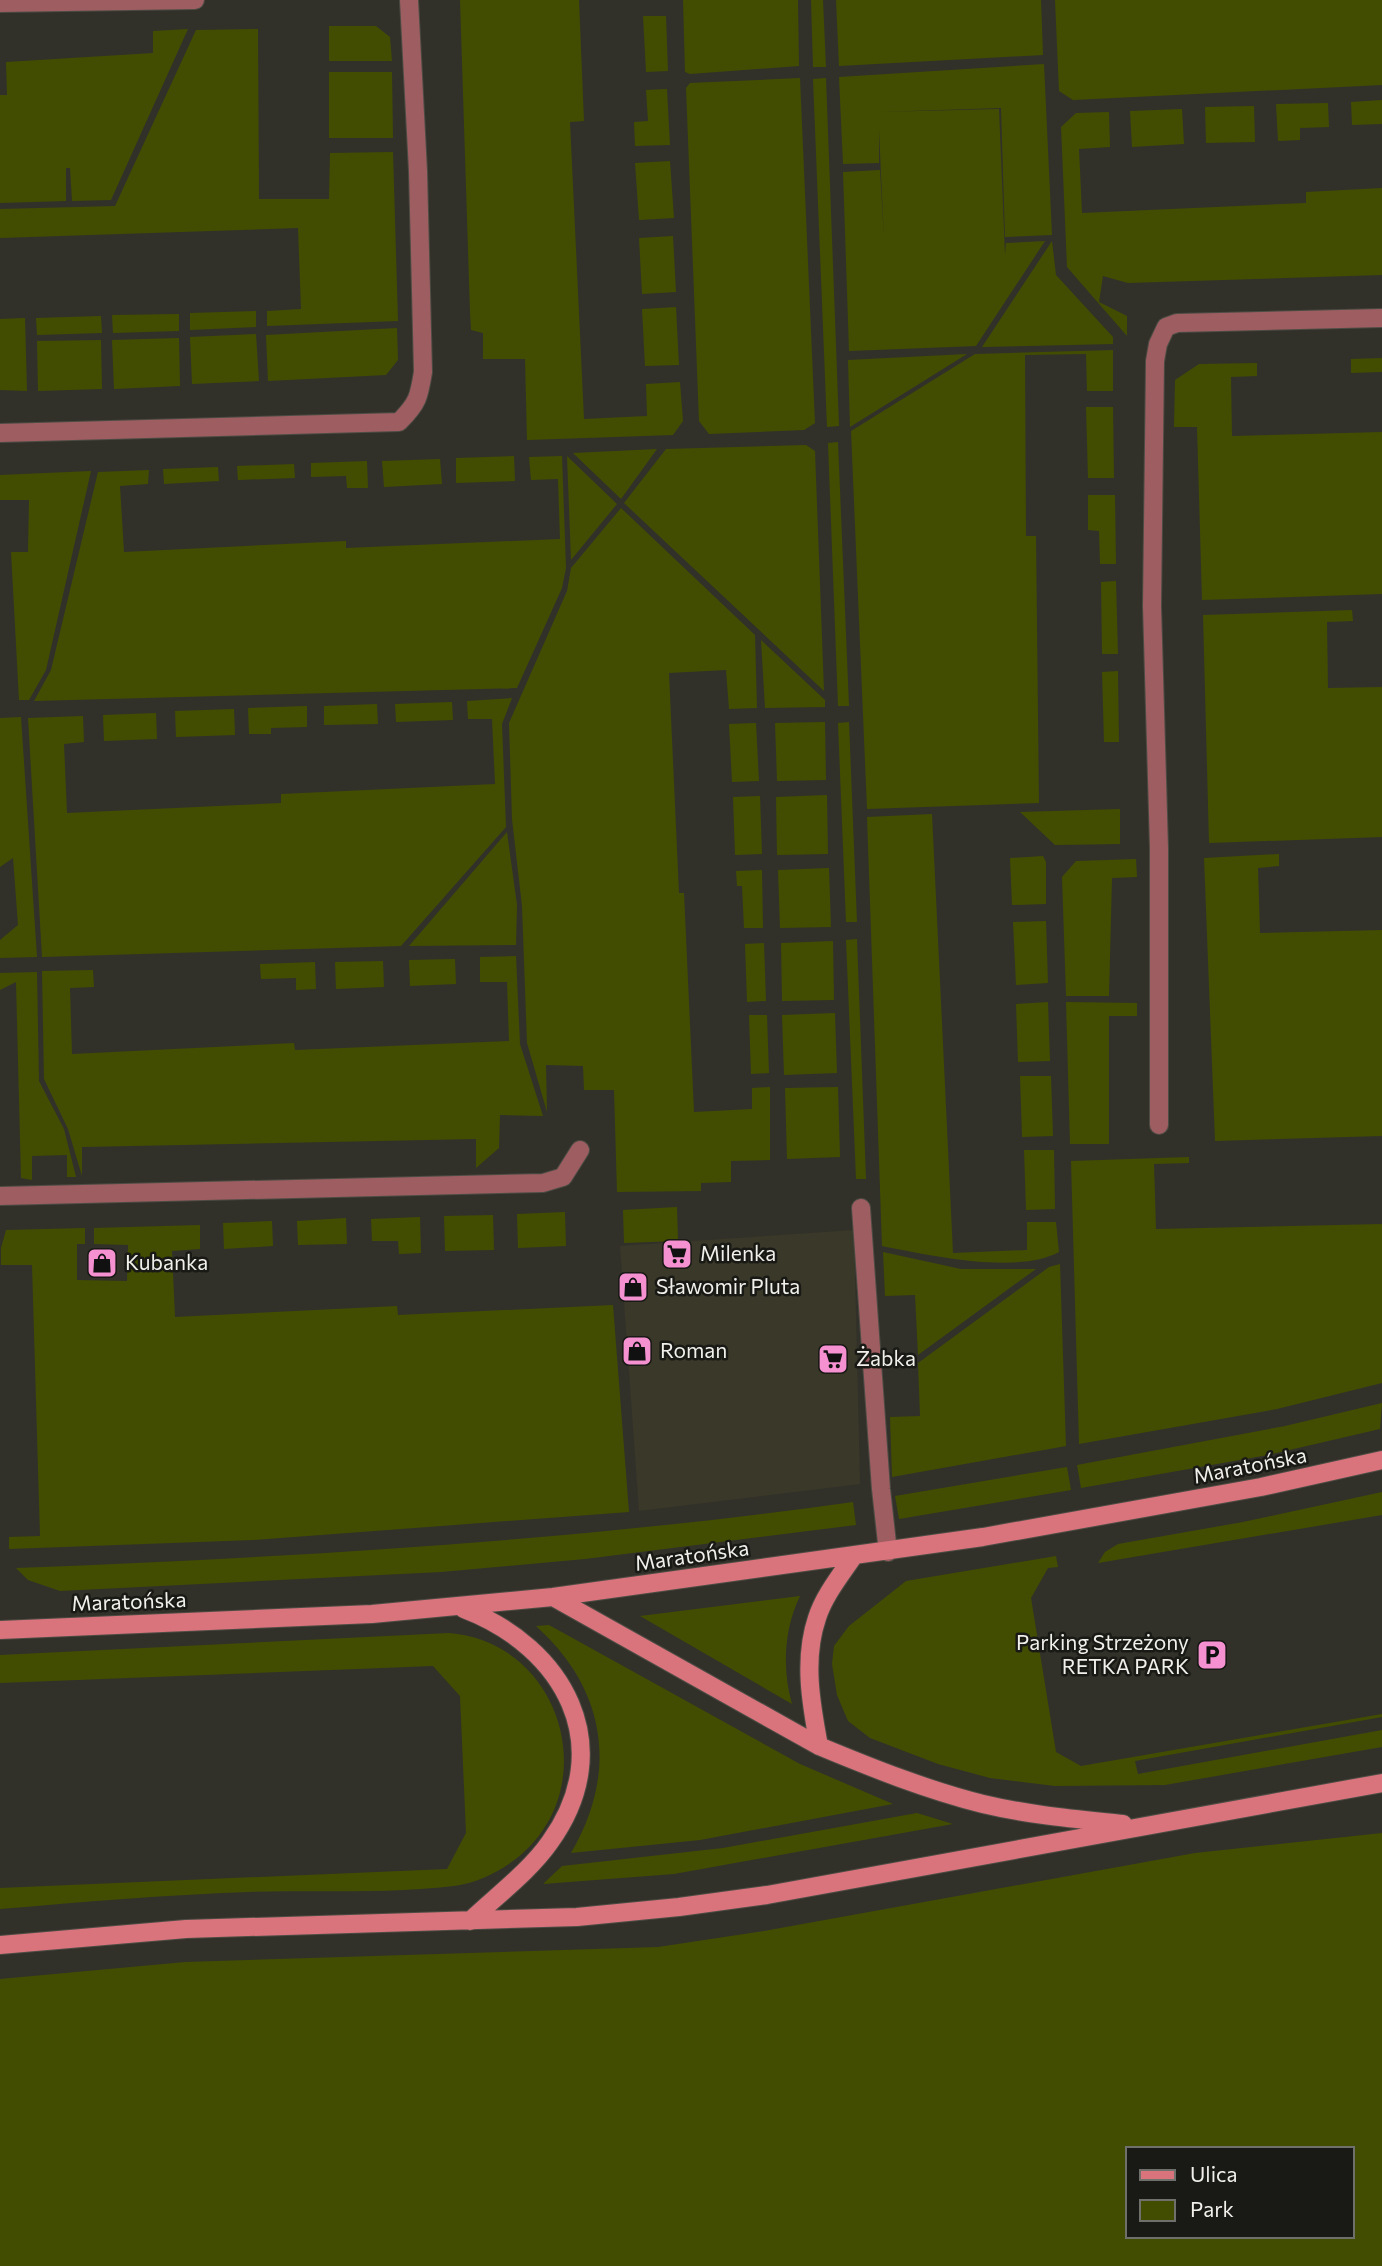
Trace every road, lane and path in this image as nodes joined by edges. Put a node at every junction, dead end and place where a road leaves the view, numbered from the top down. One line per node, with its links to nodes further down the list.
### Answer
1 (195, 0): 3 (lane)
2 (409, 0): 5 (lane)
3 (0, 3)
4 (1382, 318): 6 (lane)
5 (0, 433)
6 (1159, 1125)
7 (580, 1150): 8 (lane)
8 (0, 1196)
9 (861, 1208): 11 (lane)
10 (1382, 1460): 11 (street, Maratońska)
11 (888, 1552): 12 (street, Maratońska)
12 (853, 1557): 13 (street, Maratońska); 16 (street)
13 (553, 1597): 14 (street, Maratońska); 16 (street)
14 (460, 1607): 15 (street, Maratońska); 19 (street)
15 (0, 1630)
16 (819, 1746): 18 (street)
17 (1382, 1783): 18 (street)
18 (1143, 1826): 19 (street)
19 (470, 1921): 20 (street)
20 (0, 1945)

